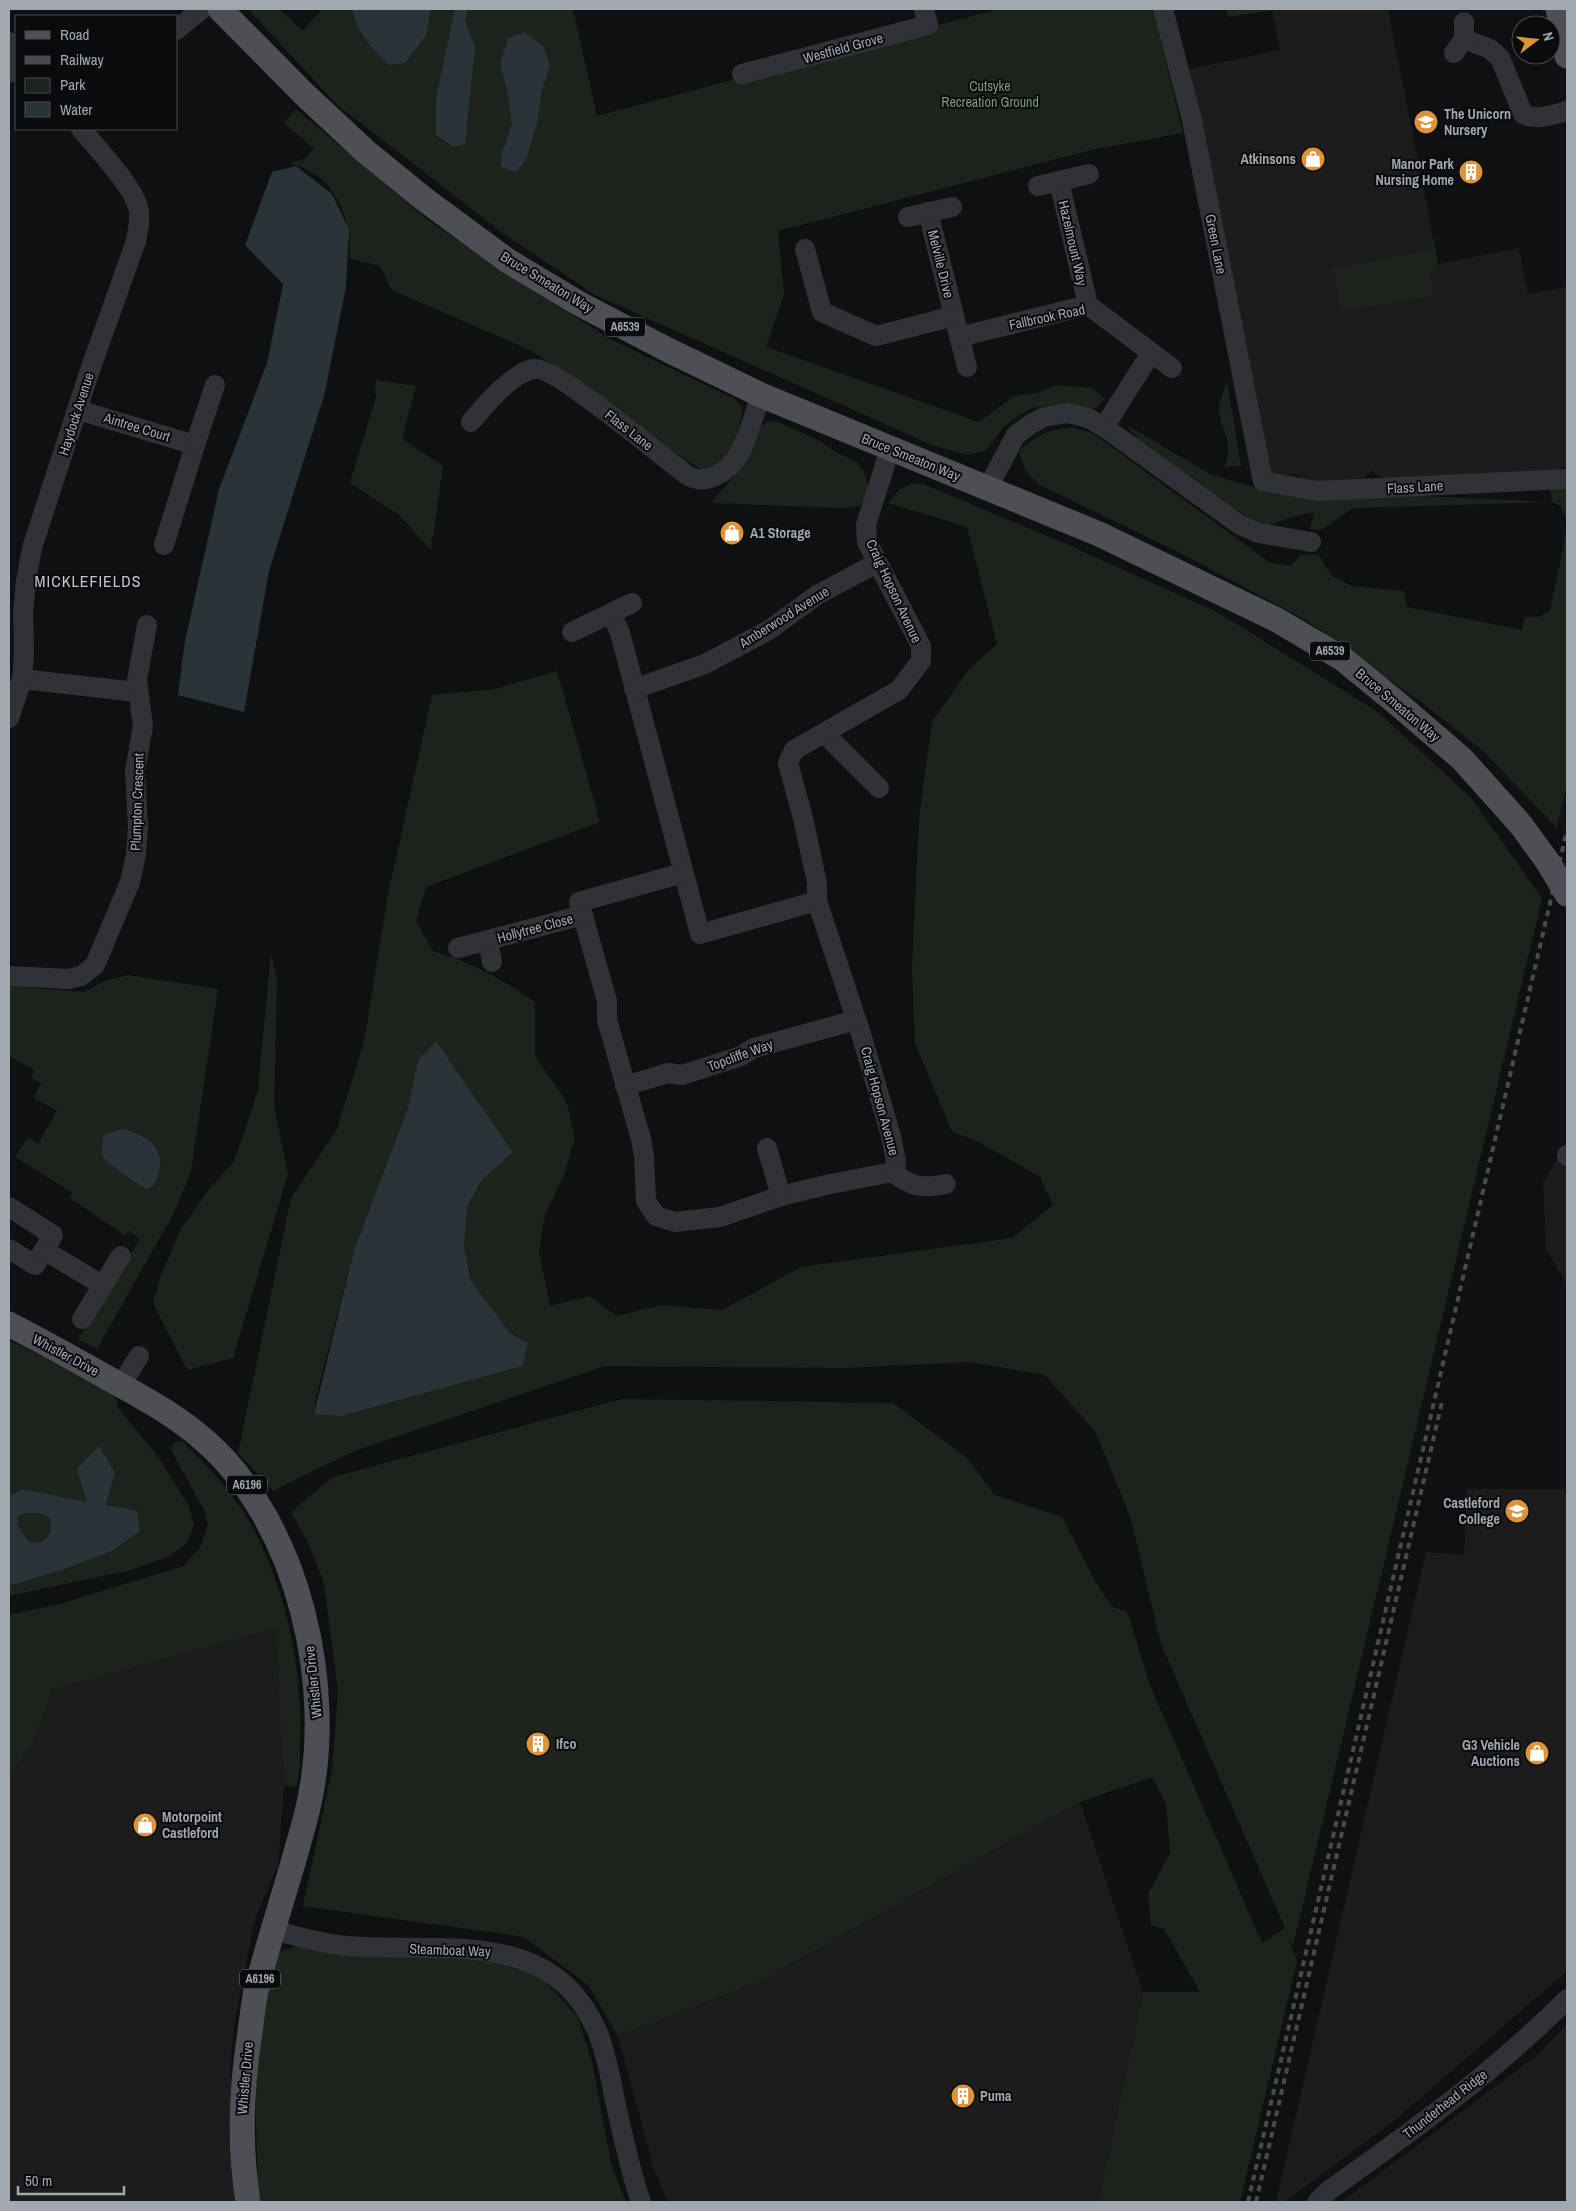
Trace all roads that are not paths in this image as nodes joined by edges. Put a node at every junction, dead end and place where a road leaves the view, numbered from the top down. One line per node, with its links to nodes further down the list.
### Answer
1 (202, 9): 6 (street)
2 (220, 9): 24 (main road, Bruce Smeaton Way / A6539)
3 (924, 9): 9 (street, Westfield Grove)
4 (1163, 9): 31 (street, Green Lane)
5 (1558, 9): 8 (main road)
6 (178, 28)
7 (1461, 38): 10 (street)
8 (1567, 56)
9 (742, 74)
10 (1567, 111)
11 (82, 130): 25 (street, Haydock Avenue)
12 (1089, 174): 13 (street)
13 (1059, 181): 14 (street); 17 (street, Hazelmount Way)
14 (1038, 186)
15 (952, 207): 18 (street, Melville Drive)
16 (805, 249): 18 (street)
17 (1088, 306): 19 (street, Fallbrook Road); 20 (street, Fallbrook Road)
18 (954, 316): 19 (street)
19 (959, 337): 21 (street)
20 (1151, 354): 22 (street, Fallbrook Road); 27 (street)
21 (967, 367)
22 (1172, 368)
23 (215, 385): 28 (street)
24 (761, 395): 26 (street, Flass Lane); 29 (main road, Bruce Smeaton Way / A6539)
25 (78, 410): 28 (street, Aintree Court); 40 (street, Haydock Avenue)
26 (471, 422)
27 (1104, 427): 32 (street); 33 (street)
28 (196, 445): 34 (street)
29 (890, 449): 32 (main road, Bruce Smeaton Way / A6539); 35 (street, Craig Hopson Avenue)
30 (1567, 479): 31 (street, Flass Lane)
31 (1263, 481)
32 (988, 487): 47 (main road, Bruce Smeaton Way / A6539, bridge)
33 (1311, 542)
34 (164, 545)
35 (877, 563): 41 (street, Amberwood Avenue); 44 (street, Craig Hopson Avenue)
36 (632, 603): 37 (street)
37 (611, 613): 39 (street); 41 (street)
38 (147, 625): 42 (street, Plumpton Crescent)
39 (572, 632)
40 (22, 679): 42 (street); 43 (street, Haydock Avenue)
41 (632, 683): 46 (street)
42 (137, 692): 53 (street, Plumpton Crescent)
43 (9, 718)
44 (824, 732): 45 (street); 48 (street, Craig Hopson Avenue)
45 (879, 788)
46 (683, 872): 48 (street); 49 (street)
47 (1567, 894)
48 (817, 901): 54 (street, Craig Hopson Avenue)
49 (583, 915): 50 (street, Hollytree Close); 55 (street, Craig Hopson Avenue)
50 (488, 941): 51 (street, Hollytree Close); 52 (street, Hollytree Close)
51 (458, 948)
52 (492, 962)
53 (9, 976)
54 (856, 1020): 55 (street, Topcliffe Way); 57 (street, Craig Hopson Avenue)
55 (625, 1086): 59 (street, Craig Hopson Avenue)
56 (767, 1148): 59 (street)
57 (892, 1172): 58 (street); 59 (street, Craig Hopson Avenue)
58 (946, 1184)
59 (781, 1196)
60 (9, 1207): 62 (street)
61 (9, 1248): 62 (street)
62 (44, 1250): 64 (street)
63 (121, 1256): 64 (street)
64 (102, 1285): 65 (street)
65 (82, 1319)
66 (9, 1324): 68 (main road, Whistler Drive / A6196)
67 (139, 1356): 68 (street)
68 (121, 1385): 69 (main road, Whistler Drive / A6196)
69 (274, 1930): 71 (main road, Whistler Drive / A6196); 72 (street, Steamboat Way)
70 (1567, 1999): 73 (street, Thunderhead Ridge)
71 (248, 2202)
72 (641, 2202)
73 (1317, 2202)

